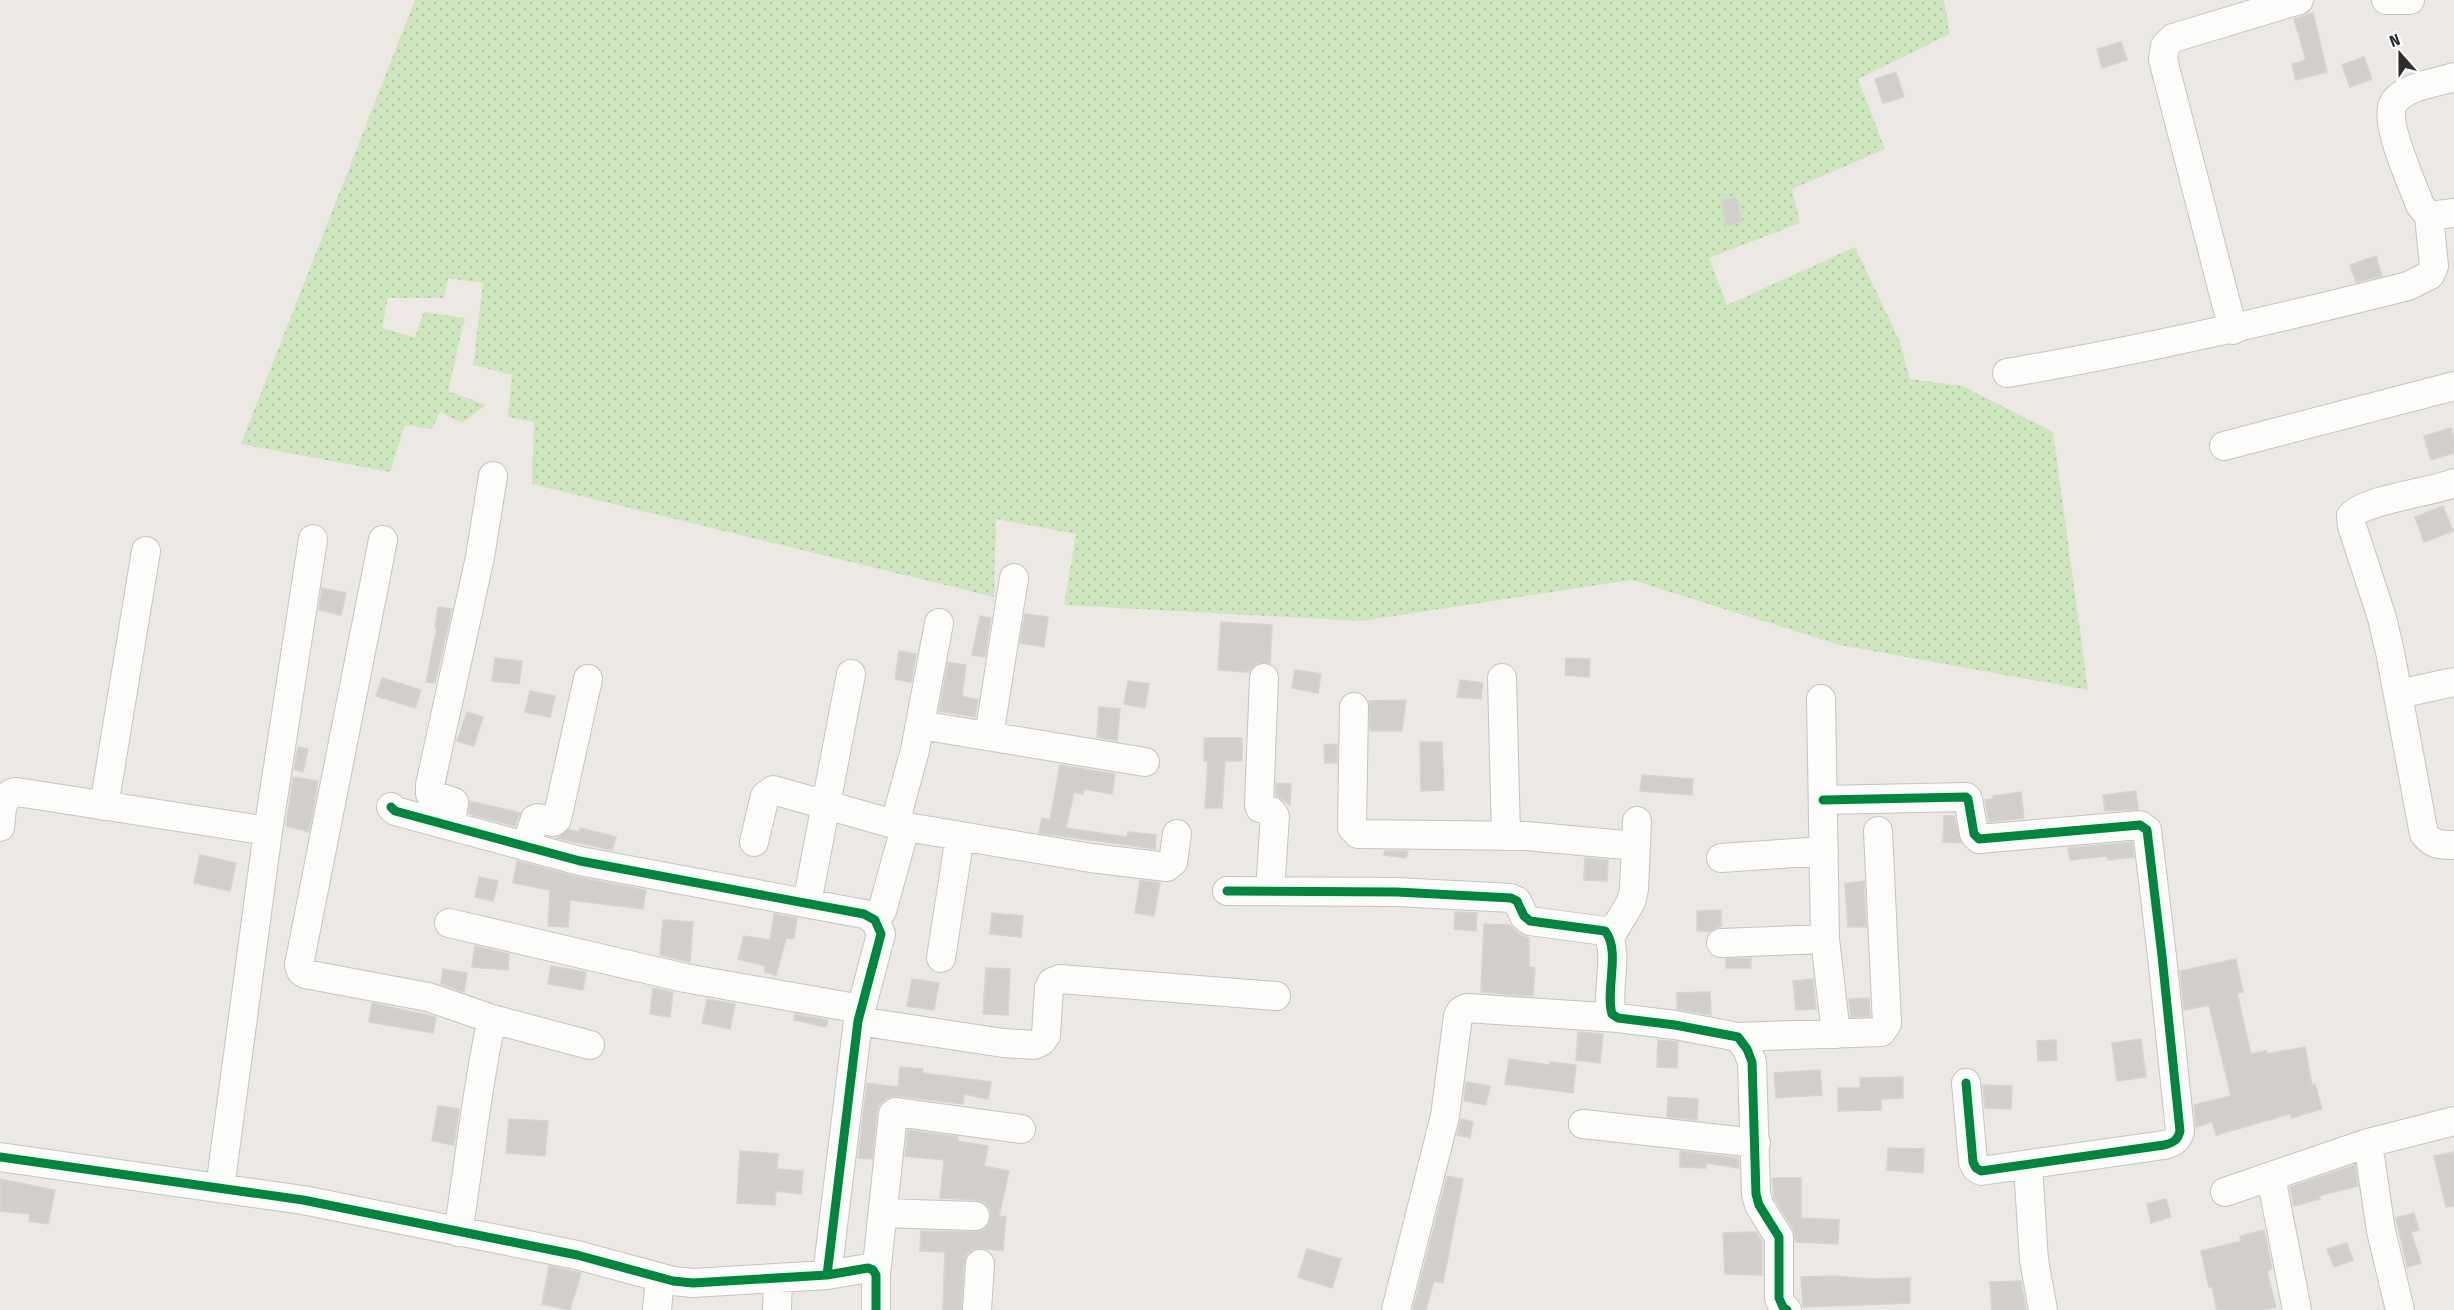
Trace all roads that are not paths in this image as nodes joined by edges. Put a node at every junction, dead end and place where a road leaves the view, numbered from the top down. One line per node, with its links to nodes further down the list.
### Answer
1 (2299, 0): 6 (street)
2 (2386, 0): 3 (street)
3 (2410, 0)
4 (2454, 77): 5 (street)
5 (2441, 214): 6 (street)
6 (2234, 330): 7 (street)
7 (2007, 373)
8 (2454, 386): 9 (street)
9 (2224, 446)
10 (493, 476): 32 (street)
11 (2454, 483): 22 (street)
12 (313, 539): 35 (street)
13 (383, 540): 57 (street)
14 (146, 551): 30 (street)
15 (1014, 578): 26 (street)
16 (939, 623): 25 (street)
17 (851, 674): 29 (street)
18 (1264, 678): 46 (street)
19 (1502, 678): 39 (street)
20 (588, 679): 42 (street)
21 (2454, 682): 22 (street)
22 (2399, 694): 41 (street)
23 (1821, 699): 28 (street)
24 (1354, 707): 39 (street)
25 (920, 724): 26 (street); 34 (street)
26 (989, 736): 27 (street)
27 (1144, 762)
28 (1823, 800): 43 (street); 68 (street)
29 (828, 805): 34 (street); 40 (street); 47 (street)
30 (104, 806): 33 (street); 35 (street)
31 (391, 807): 32 (street)
32 (452, 826): 42 (street)
33 (0, 827)
34 (903, 829): 38 (street); 48 (street)
35 (268, 831): 70 (street)
36 (1878, 831): 58 (street)
37 (1177, 834): 38 (street)
38 (960, 836): 53 (street)
39 (1506, 836): 50 (street)
40 (754, 842)
41 (2454, 845)
42 (526, 846): 47 (street)
43 (1824, 851): 44 (street); 51 (street)
44 (1721, 858)
45 (1227, 891): 46 (street)
46 (1270, 891): 50 (street)
47 (807, 903): 48 (street)
48 (875, 920): 55 (street)
49 (449, 923): 55 (street)
50 (1610, 937): 56 (street)
51 (1825, 939): 52 (street); 58 (street)
52 (1721, 943)
53 (941, 958)
54 (1276, 996): 55 (street)
55 (860, 1015): 76 (street)
56 (1618, 1018): 59 (street); 84 (street)
57 (492, 1019): 60 (street); 74 (street)
58 (1836, 1034): 59 (street)
59 (1738, 1037): 65 (street)
60 (590, 1045)
61 (1966, 1083): 68 (street)
62 (2454, 1121): 66 (street)
63 (1583, 1124): 65 (street)
64 (1021, 1129): 72 (street)
65 (1756, 1143): 85 (street)
66 (2368, 1143): 69 (street); 88 (street)
67 (0, 1157): 70 (street)
68 (2028, 1166): 86 (street)
69 (2271, 1177): 71 (street); 87 (street)
70 (220, 1188): 74 (street)
71 (2225, 1192)
72 (883, 1213): 73 (street); 77 (street)
73 (975, 1216)
74 (458, 1232): 78 (street)
75 (980, 1264): 83 (street)
76 (827, 1275): 77 (street); 79 (street)
77 (876, 1275): 82 (street)
78 (660, 1278): 79 (street); 80 (street)
79 (778, 1278): 81 (street)
80 (657, 1310)
81 (777, 1310)
82 (876, 1310)
83 (977, 1310)
84 (1396, 1310)
85 (1787, 1310)
86 (2043, 1310)
87 (2297, 1310)
88 (2400, 1310)

